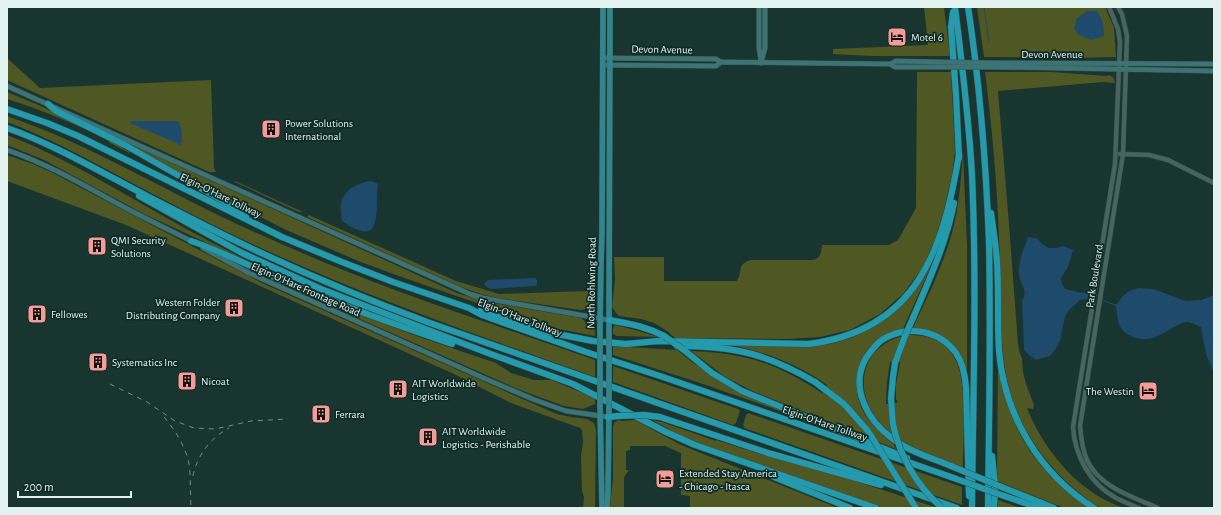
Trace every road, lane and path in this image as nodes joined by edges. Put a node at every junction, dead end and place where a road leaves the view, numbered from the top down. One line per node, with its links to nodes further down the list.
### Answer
1 (603, 7): 9 (main road)
2 (610, 7): 10 (main road, North Rohlwing Road)
3 (759, 7): 12 (main road)
4 (765, 7): 12 (main road)
5 (954, 7): 29 (highway); 57 (highway)
6 (968, 7): 30 (highway)
7 (1109, 7): 13 (street, Park Boulevard)
8 (1118, 7): 14 (street, Park Boulevard)
9 (603, 58): 10 (main road, Devon Avenue); 16 (main road)
10 (610, 58): 11 (main road, Devon Avenue); 17 (main road, North Rohlwing Road)
11 (721, 62): 12 (main road, Devon Avenue); 17 (main road, Devon Avenue)
12 (761, 63): 18 (main road, Devon Avenue, bridge)
13 (1119, 63): 14 (main road, Devon Avenue); 18 (main road, Devon Avenue); 19 (street, Park Boulevard)
14 (1126, 63): 15 (main road, Devon Avenue); 20 (street, Park Boulevard)
15 (1214, 64)
16 (603, 65): 17 (main road, Devon Avenue); 34 (main road)
17 (610, 65): 31 (main road, North Rohlwing Road)
18 (996, 65): 19 (main road, Devon Avenue)
19 (1119, 70): 20 (main road, Devon Avenue); 27 (street, Park Boulevard)
20 (1126, 70): 21 (main road, Devon Avenue); 28 (street, Park Boulevard)
21 (1214, 70)
22 (7, 86): 23 (main road)
23 (48, 104): 35 (highway); 39 (main road)
24 (7, 108): 35 (highway, Elgin-O'Hare Tollway)
25 (7, 128): 33 (highway)
26 (7, 150): 37 (main road, Elgin-O'Hare Frontage Road)
27 (1116, 154): 28 (street); 63 (street, Park Boulevard)
28 (1123, 154): 32 (street); 64 (street, Park Boulevard)
29 (959, 155): 41 (highway); 55 (highway, bridge)
30 (984, 160): 43 (highway); 62 (highway)
31 (610, 181): 34 (main road); 36 (main road, North Rohlwing Road)
32 (1214, 183)
33 (129, 187): 42 (highway); 48 (highway)
34 (604, 189): 36 (main road); 39 (main road, North Rohlwing Road)
35 (252, 222): 38 (highway, Elgin-O'Hare Tollway)
36 (610, 227): 40 (main road, North Rohlwing Road)
37 (191, 241): 42 (highway); 44 (main road, Elgin-O'Hare Frontage Road)
38 (470, 308): 41 (highway); 47 (highway, Elgin-O'Hare Tollway)
39 (600, 318): 40 (main road); 44 (main road, North Rohlwing Road, bridge)
40 (609, 320): 45 (main road, North Rohlwing Road, bridge); 47 (highway, bridge)
41 (632, 343): 54 (highway, bridge)
42 (488, 354): 46 (highway)
43 (989, 414): 58 (highway); 59 (highway)
44 (600, 416): 45 (main road, Elgin-O'Hare Frontage Road); 50 (main road, North Rohlwing Road)
45 (608, 417): 48 (highway, bridge); 51 (main road, North Rohlwing Road)
46 (736, 460): 52 (highway); 53 (highway)
47 (937, 473): 60 (highway, Elgin-O'Hare Tollway, bridge)
48 (917, 494): 49 (highway)
49 (954, 507)
50 (602, 508)
51 (607, 508)
52 (850, 508)
53 (876, 508)
54 (916, 508)
55 (942, 508)
56 (969, 508): 61 (highway, bridge)
57 (972, 508)
58 (988, 508)
59 (994, 508)
60 (1040, 508)
61 (1054, 508)
62 (1094, 508)
63 (1139, 508)
64 (1158, 508)

